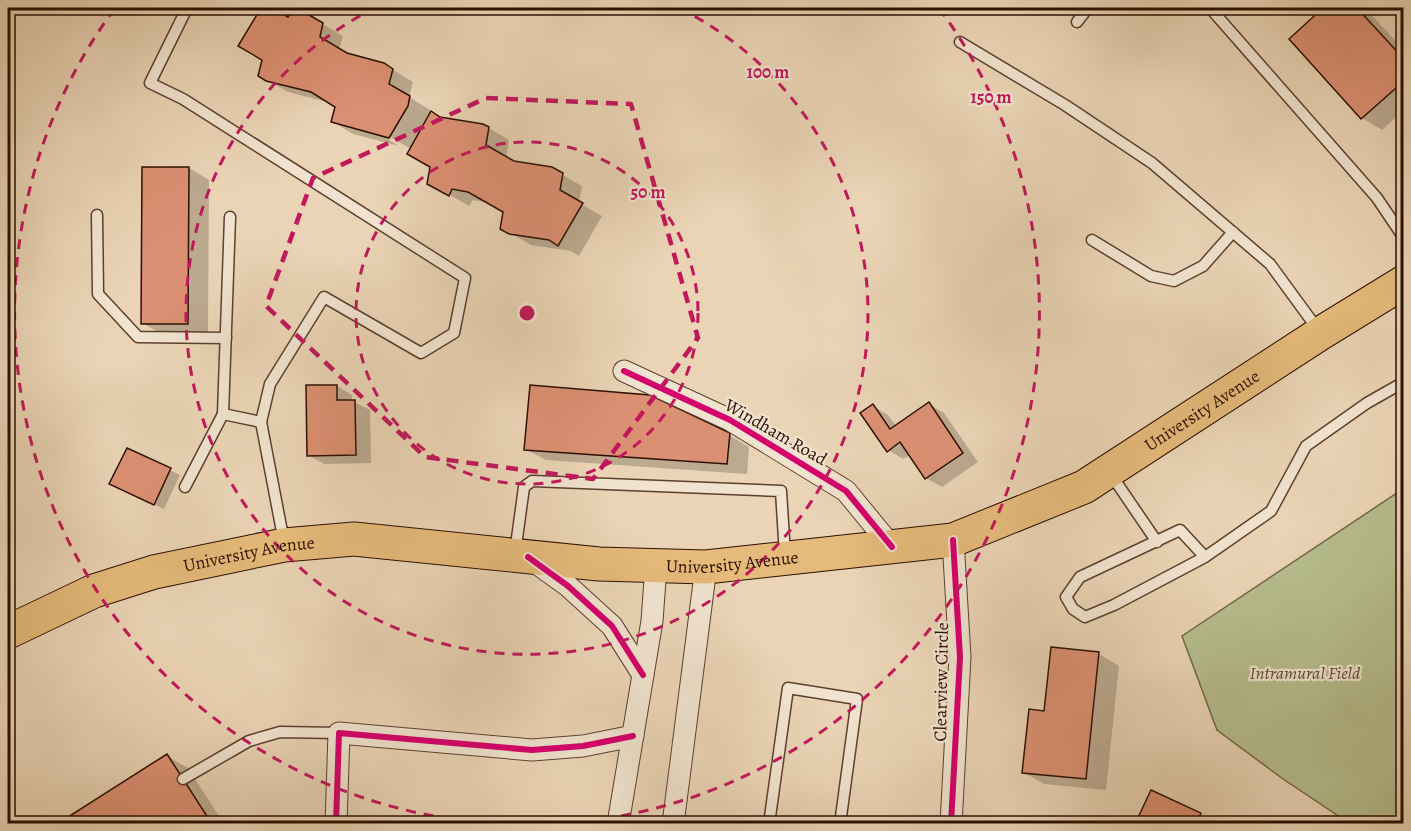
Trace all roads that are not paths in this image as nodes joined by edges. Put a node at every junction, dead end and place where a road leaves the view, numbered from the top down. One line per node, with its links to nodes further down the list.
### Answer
1 (187, 8): 17 (lane)
2 (1088, 8): 4 (lane)
3 (1210, 8): 9 (lane)
4 (1077, 22)
5 (960, 42): 8 (lane)
6 (97, 215): 13 (lane)
7 (230, 217): 13 (lane)
8 (1233, 232): 10 (lane); 12 (lane)
9 (1404, 238)
10 (1092, 240)
11 (1404, 282): 12 (main road, University Avenue)
12 (1321, 333): 18 (main road, University Avenue)
13 (226, 338): 16 (lane)
14 (624, 371): 23 (street, Windham Road)
15 (1404, 382): 25 (lane)
16 (223, 414): 17 (lane); 19 (lane)
17 (261, 422): 22 (lane)
18 (1109, 471): 20 (main road, University Avenue); 21 (lane)
19 (185, 487)
20 (953, 540): 23 (main road, University Avenue); 39 (street, Clearview Circle)
21 (1158, 542): 25 (lane); 25 (lane)
22 (284, 545): 24 (main road, University Avenue); 29 (main road, University Avenue)
23 (892, 547): 26 (main road, University Avenue)
24 (521, 556): 26 (lane); 27 (main road, University Avenue); 30 (street)
25 (1205, 557)
26 (785, 558): 28 (main road, University Avenue)
27 (656, 566): 28 (main road, University Avenue); 30 (street)
28 (706, 567): 36 (street)
29 (8, 632)
30 (643, 675): 32 (street)
31 (339, 733): 32 (street); 33 (lane); 34 (street)
32 (633, 736): 35 (street)
33 (183, 779)
34 (336, 824)
35 (618, 824)
36 (673, 824)
37 (769, 824): 38 (lane)
38 (840, 824)
39 (951, 824)

